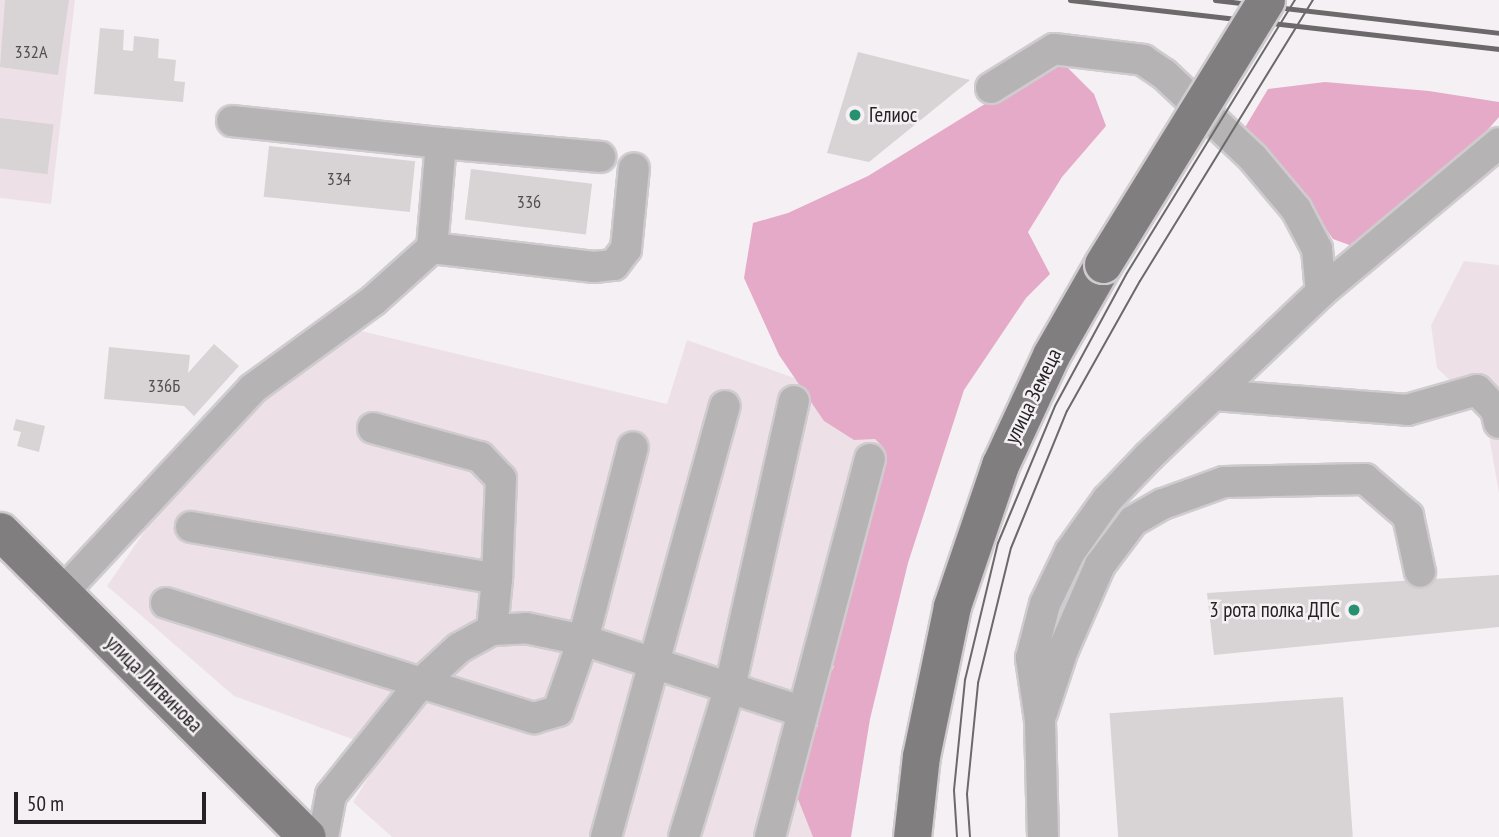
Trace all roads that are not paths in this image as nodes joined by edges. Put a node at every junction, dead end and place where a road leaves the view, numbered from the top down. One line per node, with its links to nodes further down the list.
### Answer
1 (1266, 0): 35 (main road, улица Земеца, bridge)
2 (991, 88): 9 (lane)
3 (232, 121): 4 (lane)
4 (441, 143): 6 (lane); 8 (lane)
5 (1499, 143): 9 (lane)
6 (600, 157)
7 (634, 168): 8 (lane)
8 (432, 248): 21 (lane)
9 (1321, 292): 10 (lane)
10 (1214, 395): 13 (lane); 29 (lane)
11 (794, 401): 27 (lane)
12 (725, 406): 25 (lane)
13 (1499, 424)
14 (373, 428): 20 (lane)
15 (633, 447): 24 (lane)
16 (870, 459): 28 (lane)
17 (191, 527): 20 (lane)
18 (0, 531): 21 (main road, улица Литвинова)
19 (1420, 572): 29 (lane)
20 (497, 579): 23 (lane)
21 (63, 592): 30 (main road, улица Литвинова)
22 (166, 603): 26 (lane)
23 (492, 631): 24 (lane); 26 (lane)
24 (583, 640): 25 (lane); 26 (lane)
25 (655, 663): 27 (lane); 32 (lane)
26 (421, 684): 31 (lane)
27 (730, 687): 28 (lane); 33 (lane)
28 (803, 712): 34 (lane)
29 (1040, 720): 36 (lane)
30 (307, 837)
31 (323, 837)
32 (606, 837)
33 (684, 837)
34 (770, 837)
35 (912, 837)
36 (1043, 837)

